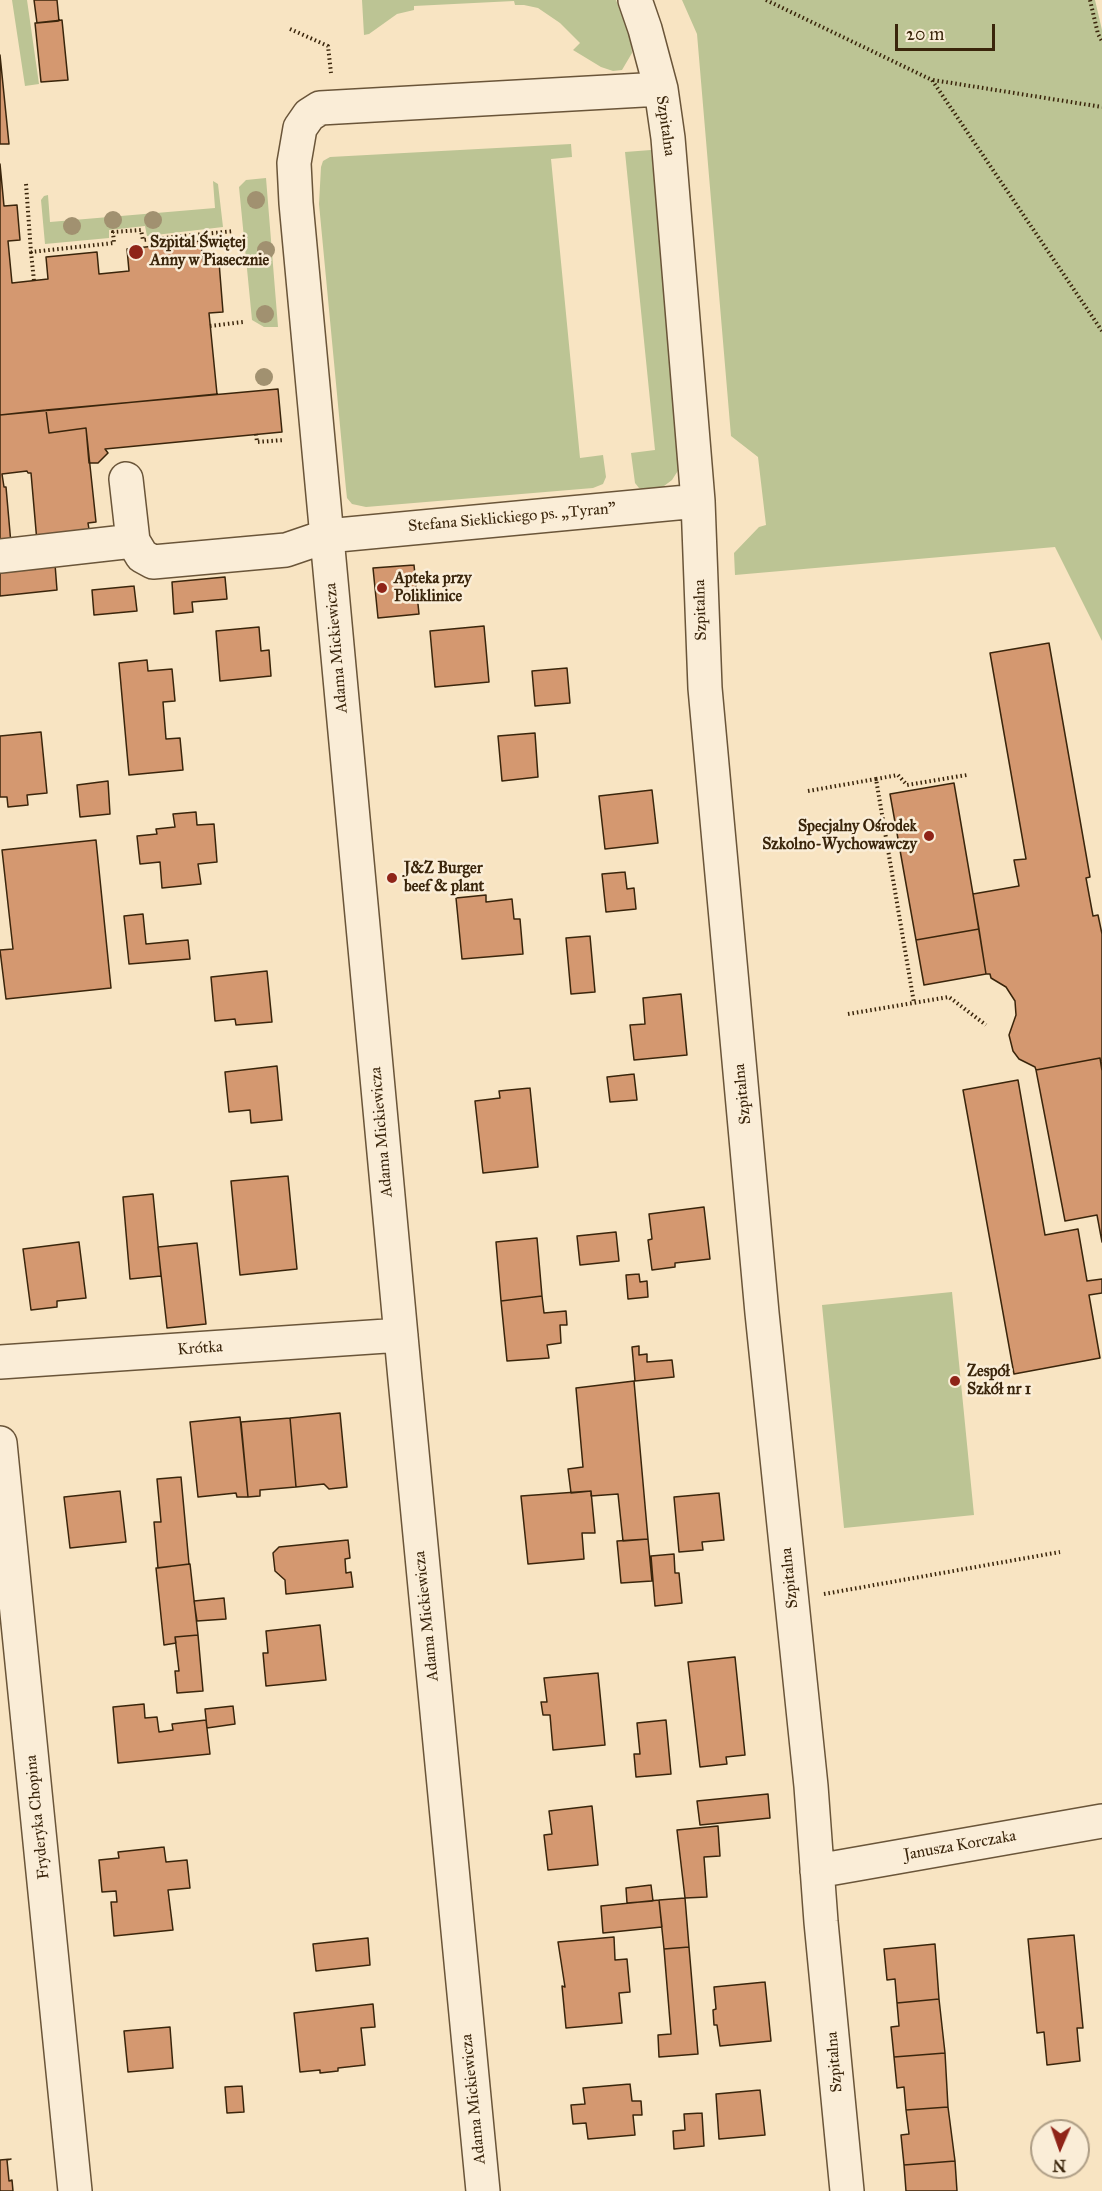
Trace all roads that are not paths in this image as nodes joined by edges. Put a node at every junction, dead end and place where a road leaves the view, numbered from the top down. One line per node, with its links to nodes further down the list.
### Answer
1 (635, 0): 2 (street, Szpitalna)
2 (661, 89): 4 (street, Szpitalna); 5 (street, Adama Mickiewicza)
3 (126, 479): 6 (street)
4 (698, 501): 5 (street, Stefana Sieklickiego ps. „Tyran”); 12 (street, Szpitalna)
5 (327, 536): 6 (street, Stefana Sieklickiego ps. „Tyran”); 8 (street, Adama Mickiewicza)
6 (133, 541): 7 (street)
7 (0, 556)
8 (401, 1335): 9 (street, Krótka); 14 (street, Adama Mickiewicza)
9 (0, 1362)
10 (0, 1443): 13 (street, Fryderyka Chopina)
11 (1102, 1821): 12 (street, Janusza Korczaka)
12 (817, 1870): 15 (street, Szpitalna)
13 (75, 2191)
14 (483, 2191)
15 (847, 2191)

